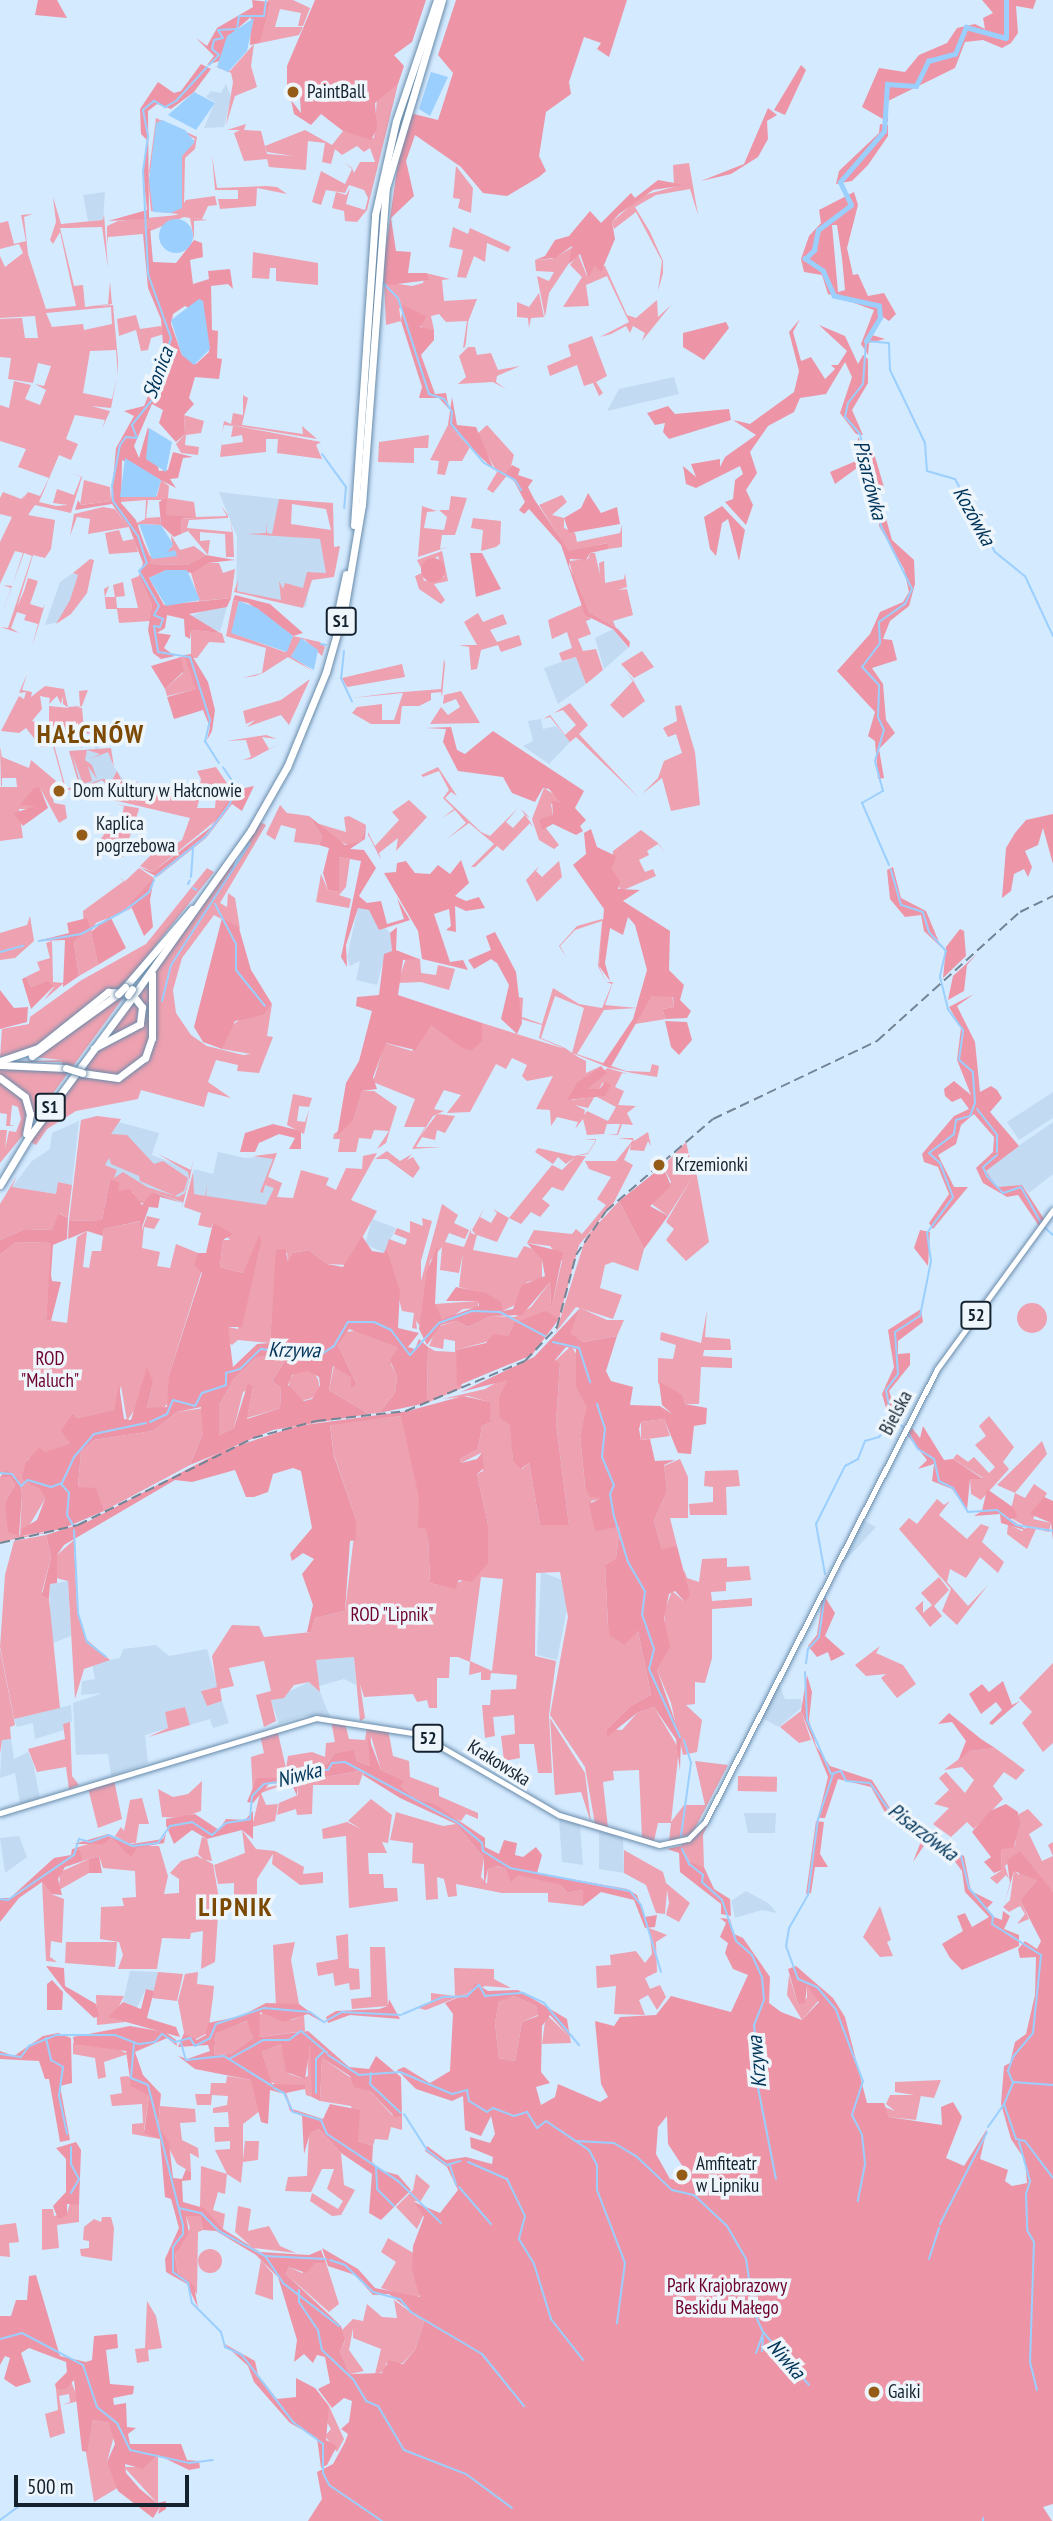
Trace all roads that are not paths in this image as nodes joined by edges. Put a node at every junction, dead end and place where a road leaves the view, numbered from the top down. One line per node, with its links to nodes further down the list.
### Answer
1 (437, 0): 3 (highway, S1)
2 (442, 0): 3 (highway, S1)
3 (422, 51): 4 (highway, S1); 5 (highway, S1)
4 (157, 964): 5 (highway, S1); 7 (highway, bridge)
5 (131, 992): 6 (highway, S1); 7 (highway, bridge); 9 (highway, S1)
6 (94, 1048): 7 (highway); 11 (highway, S1)
7 (0, 1063)
8 (0, 1078): 9 (highway)
9 (26, 1135): 10 (highway, S1)
10 (0, 1177)
11 (0, 1185)
12 (1053, 1210): 13 (main road, Bielska / 52)
13 (792, 1646): 14 (main road, Krakowska / 52)
14 (0, 1813)

